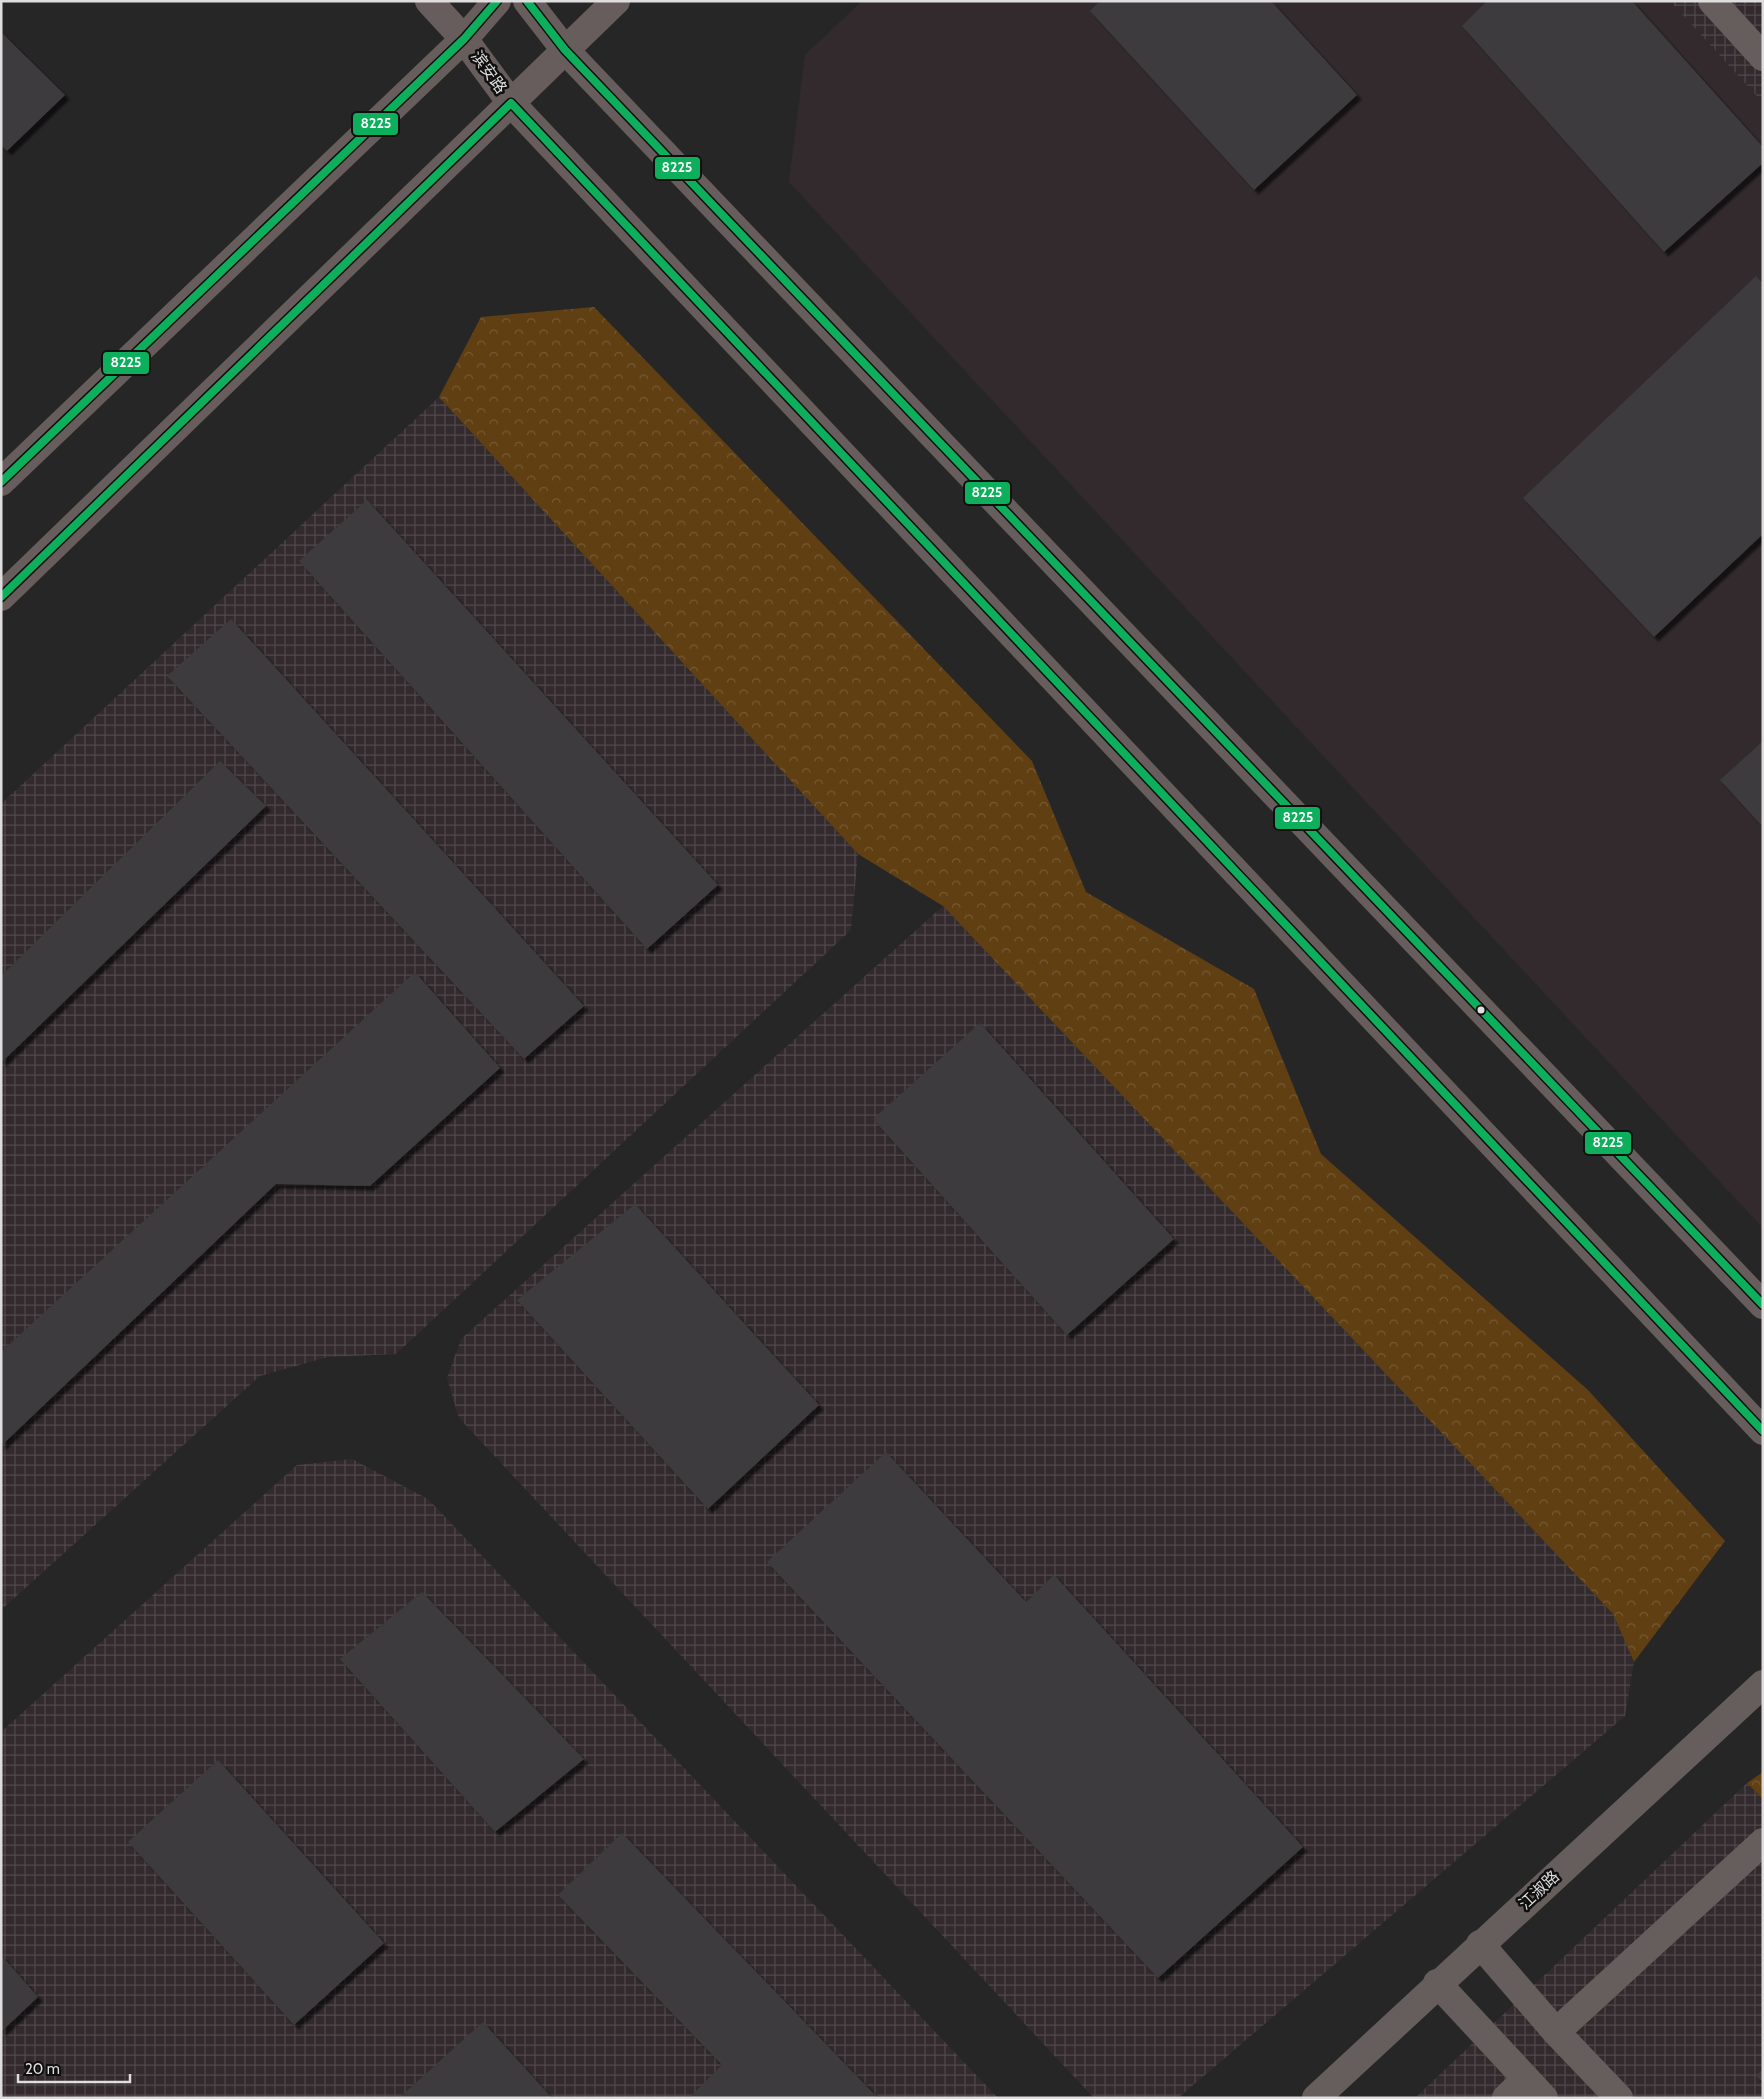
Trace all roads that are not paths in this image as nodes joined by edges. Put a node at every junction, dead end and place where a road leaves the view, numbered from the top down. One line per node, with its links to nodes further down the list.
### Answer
1 (429, 1): 6 (main road, 滨安路)
2 (497, 1): 6 (main road)
3 (527, 1): 7 (main road)
4 (616, 1): 7 (main road)
5 (1712, 1): 8 (street)
6 (464, 38): 9 (main road, 滨安路); 10 (main road)
7 (565, 50): 9 (main road); 12 (main road)
8 (1763, 57)
9 (511, 103): 11 (main road); 13 (main road, 滨安路)
10 (1, 482)
11 (1, 597)
12 (1763, 1305)
13 (1763, 1431)
14 (1763, 1684): 16 (street, 江淑路)
15 (1763, 1842): 18 (street)
16 (1480, 1944): 17 (street, 江淑路); 18 (street)
17 (1437, 1983): 19 (street); 20 (street, 江淑路)
18 (1556, 2032): 22 (street)
19 (1535, 2088): 21 (street)
20 (1316, 2098)
21 (1506, 2098)
22 (1619, 2098)

